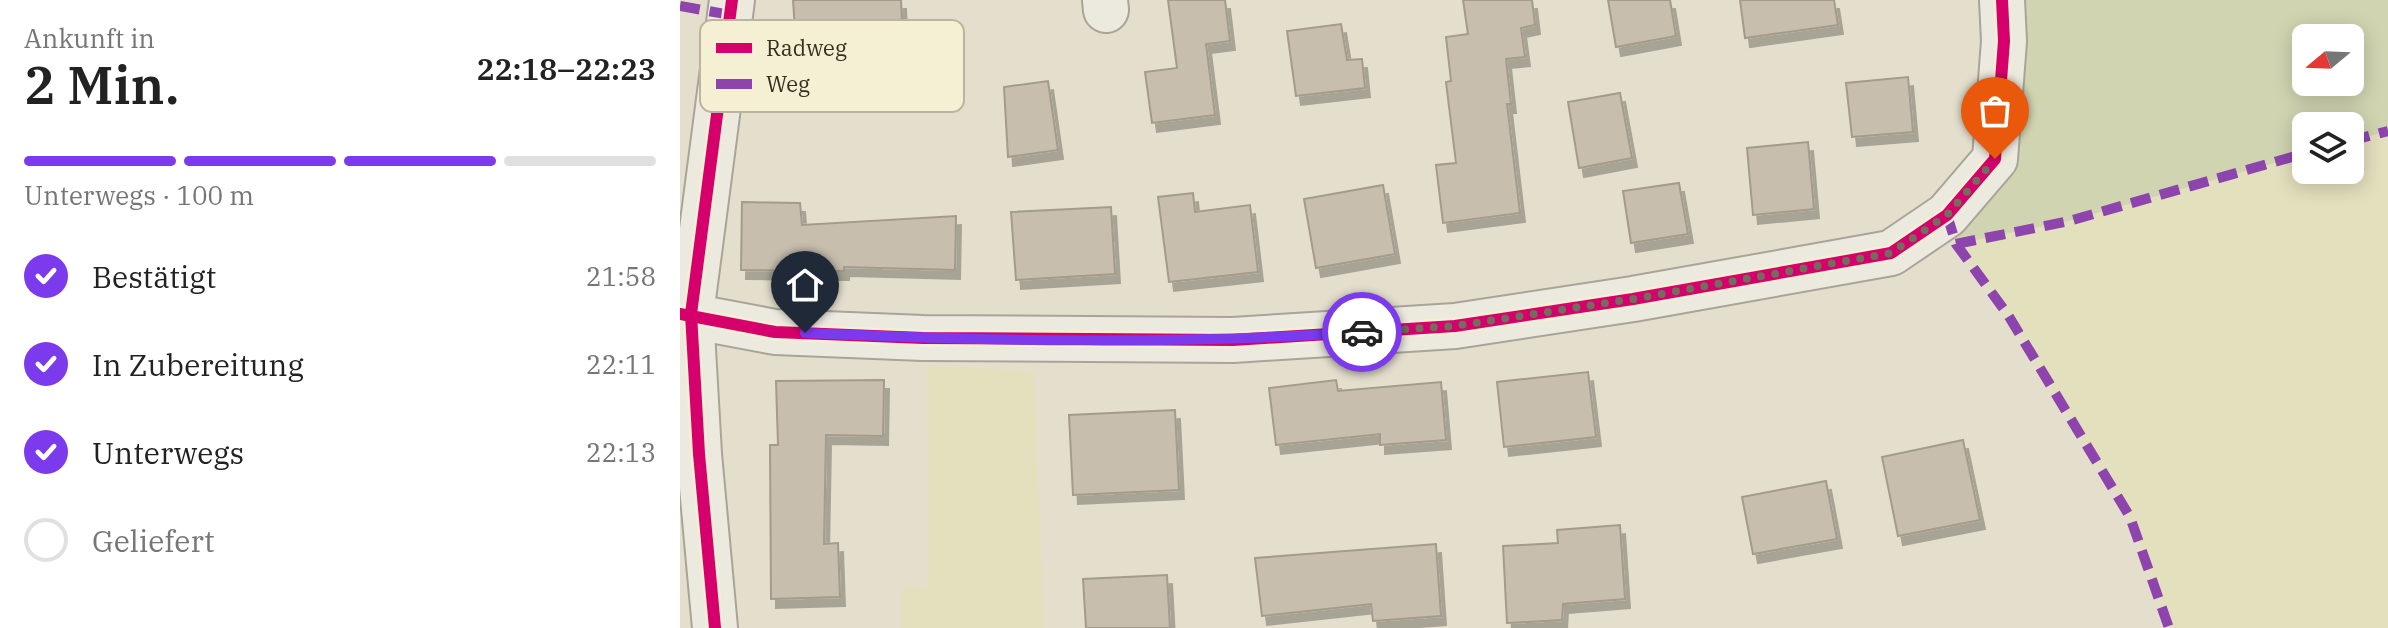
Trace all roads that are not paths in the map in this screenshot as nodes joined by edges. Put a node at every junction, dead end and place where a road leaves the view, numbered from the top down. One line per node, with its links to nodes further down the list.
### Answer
1 (732, 0): 3 (street)
2 (2002, 0): 5 (street)
3 (729, 20)
4 (716, 112): 5 (street)
5 (686, 314): 6 (street)
6 (689, 464): 7 (street)
7 (715, 628)

